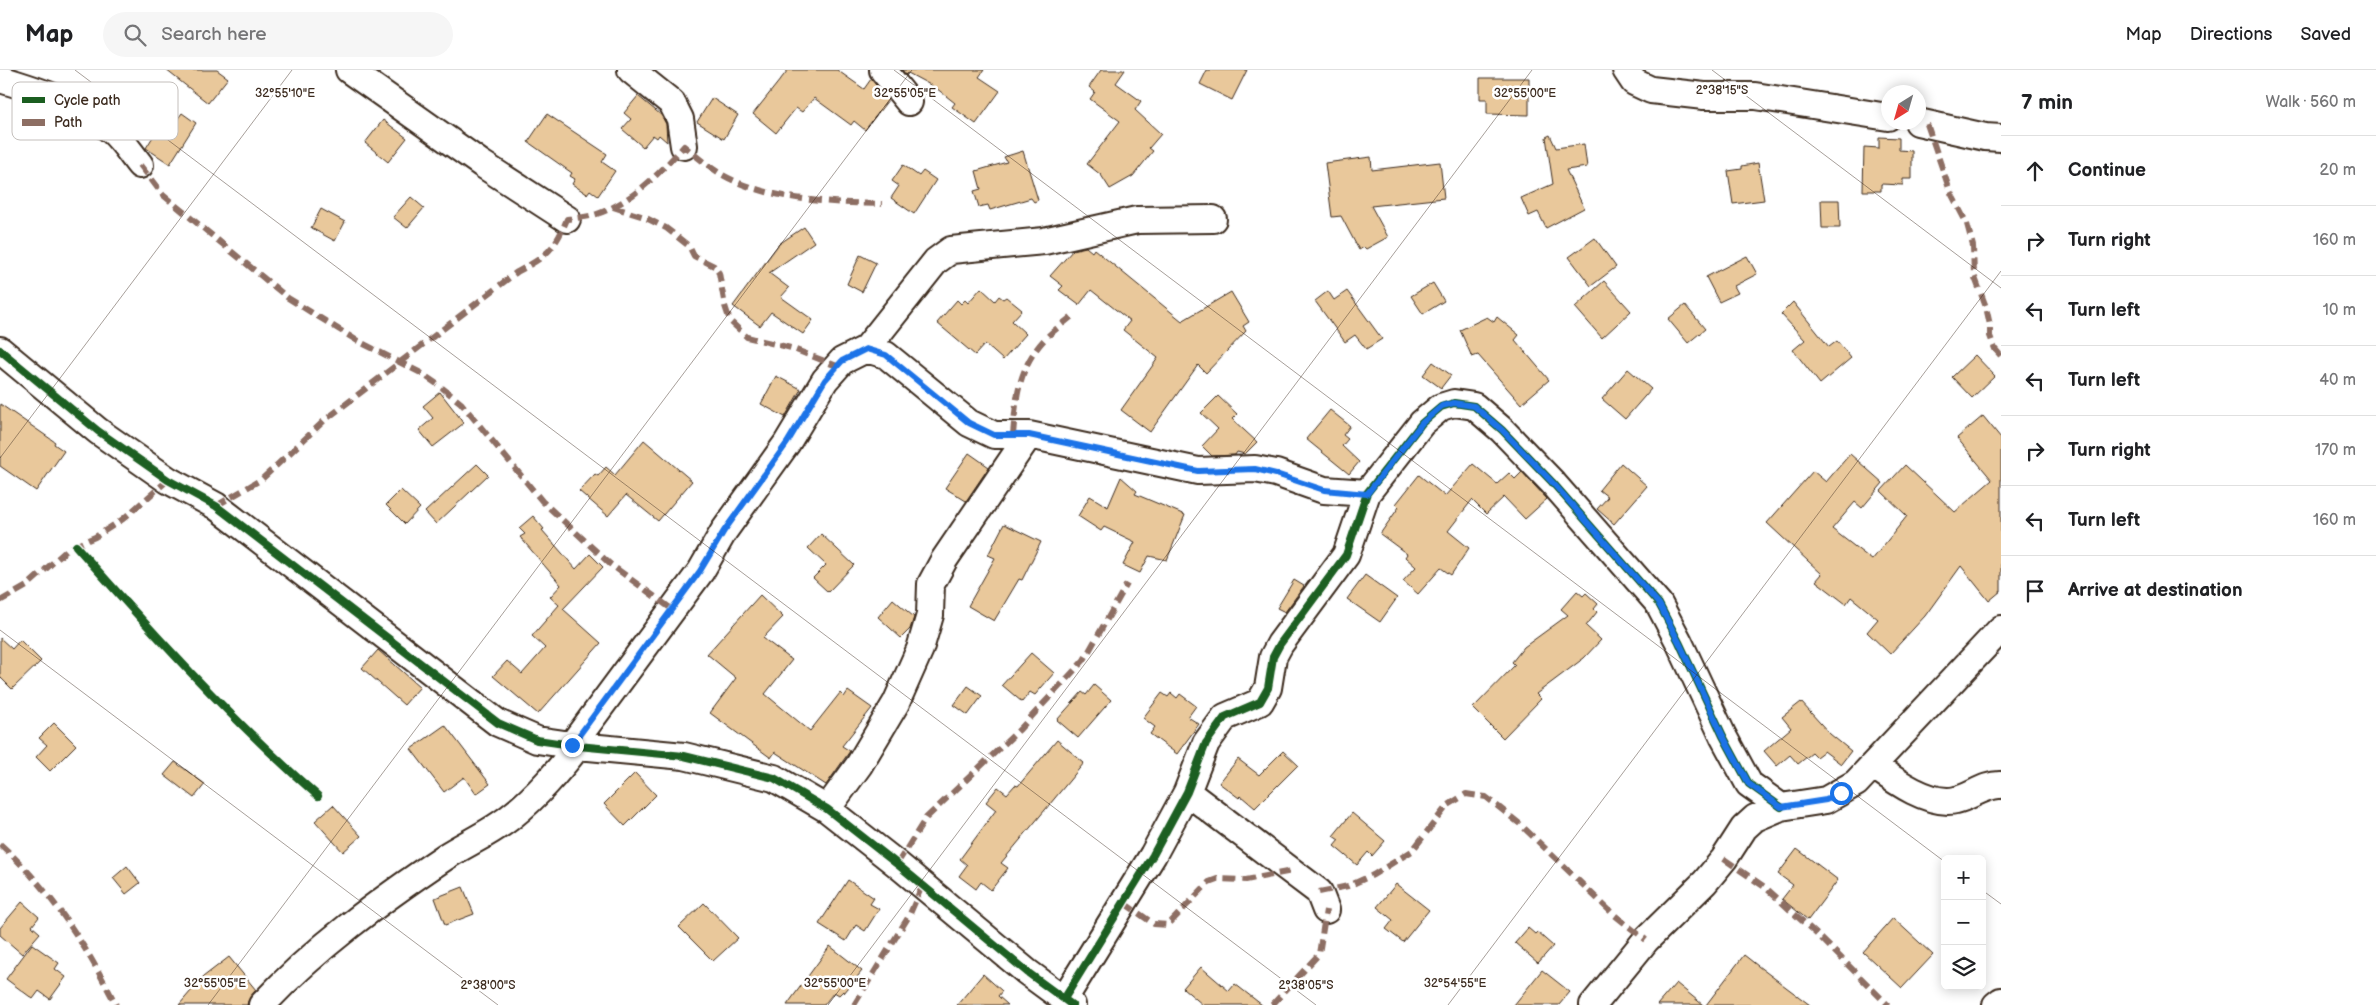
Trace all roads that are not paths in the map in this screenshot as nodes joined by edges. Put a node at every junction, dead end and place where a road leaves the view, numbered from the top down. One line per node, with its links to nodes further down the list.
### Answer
1 (349, 70): 14 (street)
2 (631, 70): 12 (street)
3 (883, 70): 7 (street)
4 (1626, 70): 8 (street)
5 (0, 79): 6 (street)
6 (12, 83)
7 (909, 102)
8 (1881, 116)
9 (1926, 124): 10 (street)
10 (2001, 138)
11 (119, 140): 13 (street)
12 (684, 146)
13 (140, 165)
14 (567, 219)
15 (1213, 219): 16 (street)
16 (866, 349): 18 (street); 23 (street)
17 (0, 350): 23 (street)
18 (1029, 435): 19 (street); 29 (street)
19 (1324, 490): 20 (street); 21 (street)
20 (1367, 494): 21 (street); 25 (street)
21 (1358, 522): 27 (street)
22 (2001, 629): 24 (street)
23 (575, 746): 29 (street); 34 (street)
24 (1874, 766): 26 (street); 28 (street)
25 (1749, 784): 28 (street); 30 (street)
26 (2001, 785)
27 (1187, 792): 31 (street); 33 (street)
28 (1781, 807): 30 (street)
29 (827, 809): 33 (street)
30 (1744, 828): 35 (street)
31 (1326, 910)
32 (2001, 1001): 36 (street)
33 (1068, 1002)
34 (262, 1005)
35 (1593, 1005)
36 (1996, 1005)

